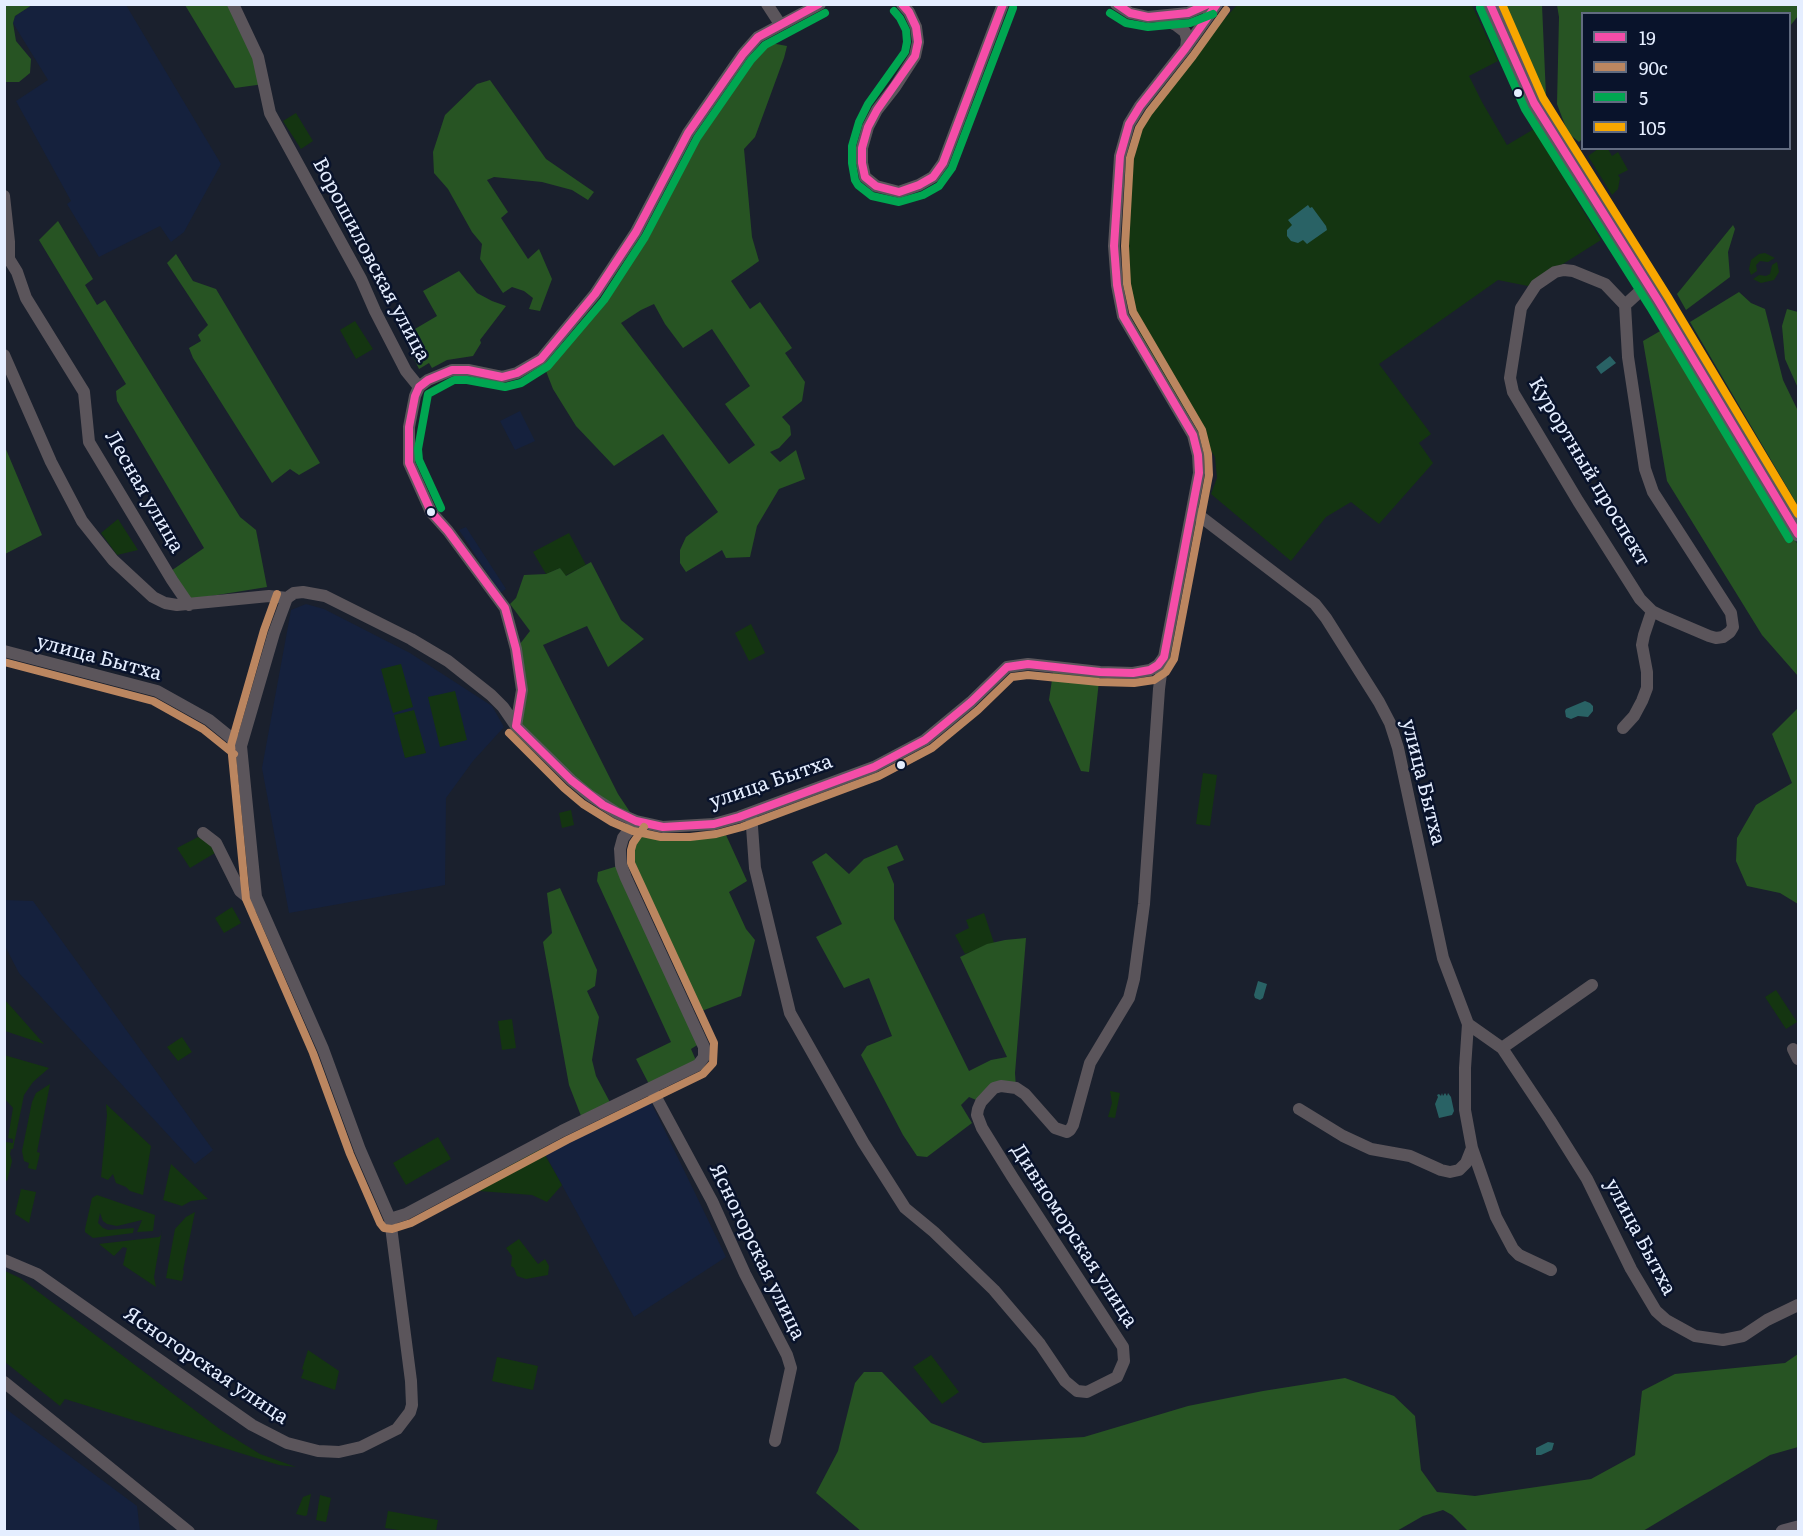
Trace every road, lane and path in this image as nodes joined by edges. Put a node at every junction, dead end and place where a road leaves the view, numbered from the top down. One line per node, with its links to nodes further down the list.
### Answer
1 (233, 4): 17 (street, Ворошиловская улица)
2 (767, 4): 11 (street)
3 (820, 4): 11 (street)
4 (902, 4): 5 (street)
5 (1003, 4)
6 (1116, 4): 10 (street)
7 (1209, 4): 10 (street)
8 (1217, 4): 12 (street)
9 (1490, 4): 14 (main road)
10 (1156, 17): 12 (street)
11 (780, 24): 17 (street)
12 (1185, 49): 18 (street)
13 (4, 196): 21 (street, Лесная улица)
14 (1648, 284): 15 (street); 19 (main road)
15 (1625, 305): 22 (street, Курортный проспект); 22 (street, Курортный проспект)
16 (4, 356): 21 (street, улица Бытха)
17 (419, 387): 25 (street, Ворошиловская улица)
18 (1192, 510): 24 (street); 33 (street, улица Бытха)
19 (1798, 534)
20 (287, 598): 21 (street, улица Бытха); 25 (street, улица Бытха); 27 (street, Ясногорская улица)
21 (189, 604)
22 (1652, 611): 26 (street)
23 (4, 651): 27 (street, улица Бытха)
24 (1164, 657): 28 (street, улица Бытха); 28 (street, Дивноморская улица)
25 (516, 726): 29 (street, улица Бытха)
26 (1623, 728)
27 (241, 746): 31 (street, Ясногорская улица)
28 (751, 813): 29 (street, улица Бытха)
29 (636, 821): 35 (street)
30 (203, 833): 31 (street)
31 (260, 908): 38 (street, Ясногорская улица)
32 (1592, 985): 34 (street)
33 (1468, 1024): 34 (street, улица Бытха); 37 (street)
34 (1502, 1048): 41 (street, улица Бытха)
35 (651, 1088): 38 (street); 43 (street, Ясногорская улица)
36 (1299, 1109): 37 (street)
37 (1472, 1148): 40 (street)
38 (390, 1219): 39 (street, Ясногорская улица)
39 (4, 1260)
40 (1551, 1270)
41 (1798, 1305)
42 (4, 1382): 45 (street)
43 (775, 1442)
44 (1798, 1528): 46 (main road)
45 (189, 1532)
46 (1783, 1532)

